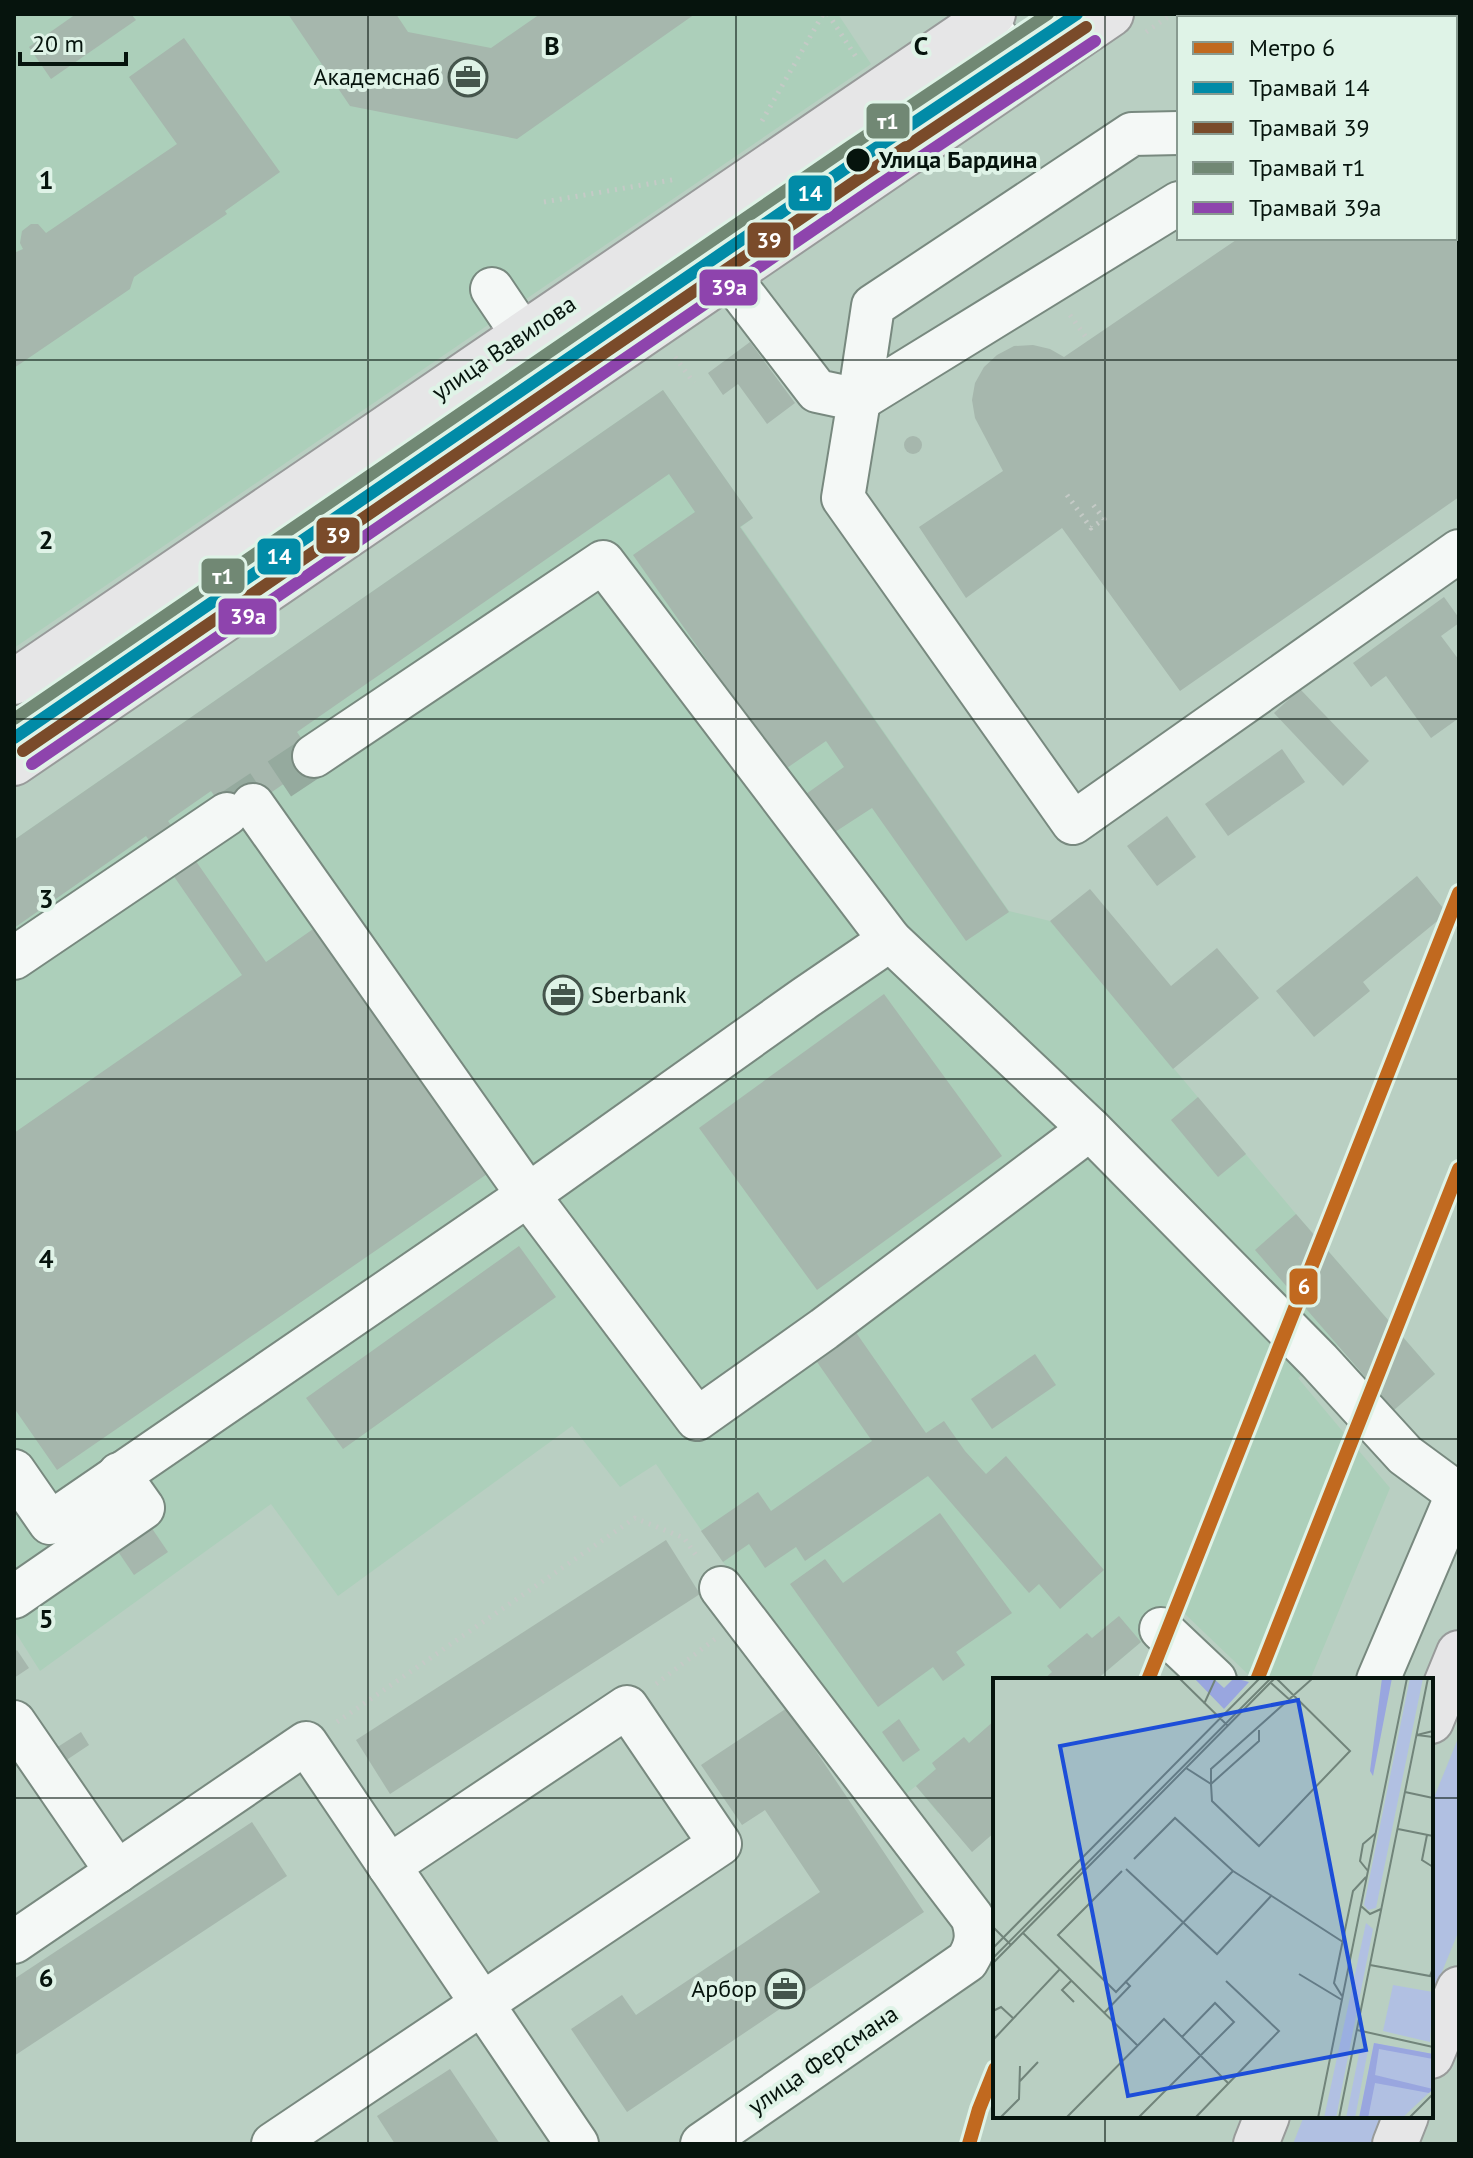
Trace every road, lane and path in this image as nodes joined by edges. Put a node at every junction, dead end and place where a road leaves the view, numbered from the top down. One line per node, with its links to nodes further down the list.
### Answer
1 (826, 14): 4 (path); 6 (path)
2 (1111, 14): 5 (main road)
3 (986, 16): 5 (street); 13 (main road, улица Вавилова)
4 (860, 64)
5 (1023, 74): 11 (main road)
6 (757, 131)
7 (1177, 133): 16 (street)
8 (690, 177): 9 (path)
9 (544, 202)
10 (1177, 204): 16 (street)
11 (728, 275): 16 (street); 22 (main road)
12 (492, 289): 13 (street)
13 (523, 335): 20 (main road, улица Вавилова)
14 (674, 356): 15 (path)
15 (694, 383)
16 (859, 400): 19 (street)
17 (1067, 495): 18 (path)
18 (1091, 502)
19 (1459, 551)
20 (14, 682)
21 (314, 756): 23 (street)
22 (14, 763)
23 (890, 940): 25 (street); 26 (street)
24 (14, 958): 26 (street)
25 (1090, 1129): 26 (street); 29 (street)
26 (528, 1195): 28 (street)
27 (14, 1471): 28 (street)
28 (119, 1474): 30 (street)
29 (1458, 1492): 35 (street)
30 (14, 1597)
31 (732, 1603): 36 (path); 39 (path); 50 (street, улица Ферсмана)
32 (1161, 1629): 34 (street)
33 (1459, 1653): 37 (main road)
34 (1213, 1678)
35 (1379, 1678)
36 (627, 1707): 40 (street); 44 (street)
37 (1433, 1716)
38 (14, 1722): 41 (street)
39 (306, 1743): 40 (street); 41 (street)
40 (389, 1866): 44 (street)
41 (117, 1872): 42 (street)
42 (14, 1942)
43 (1459, 1989): 45 (main road)
44 (482, 2004): 48 (street); 49 (street)
45 (1444, 2042)
46 (1266, 2118): 51 (main road)
47 (1405, 2118): 52 (main road)
48 (273, 2144)
49 (577, 2144)
50 (702, 2144)
51 (1256, 2144)
52 (1395, 2144)

